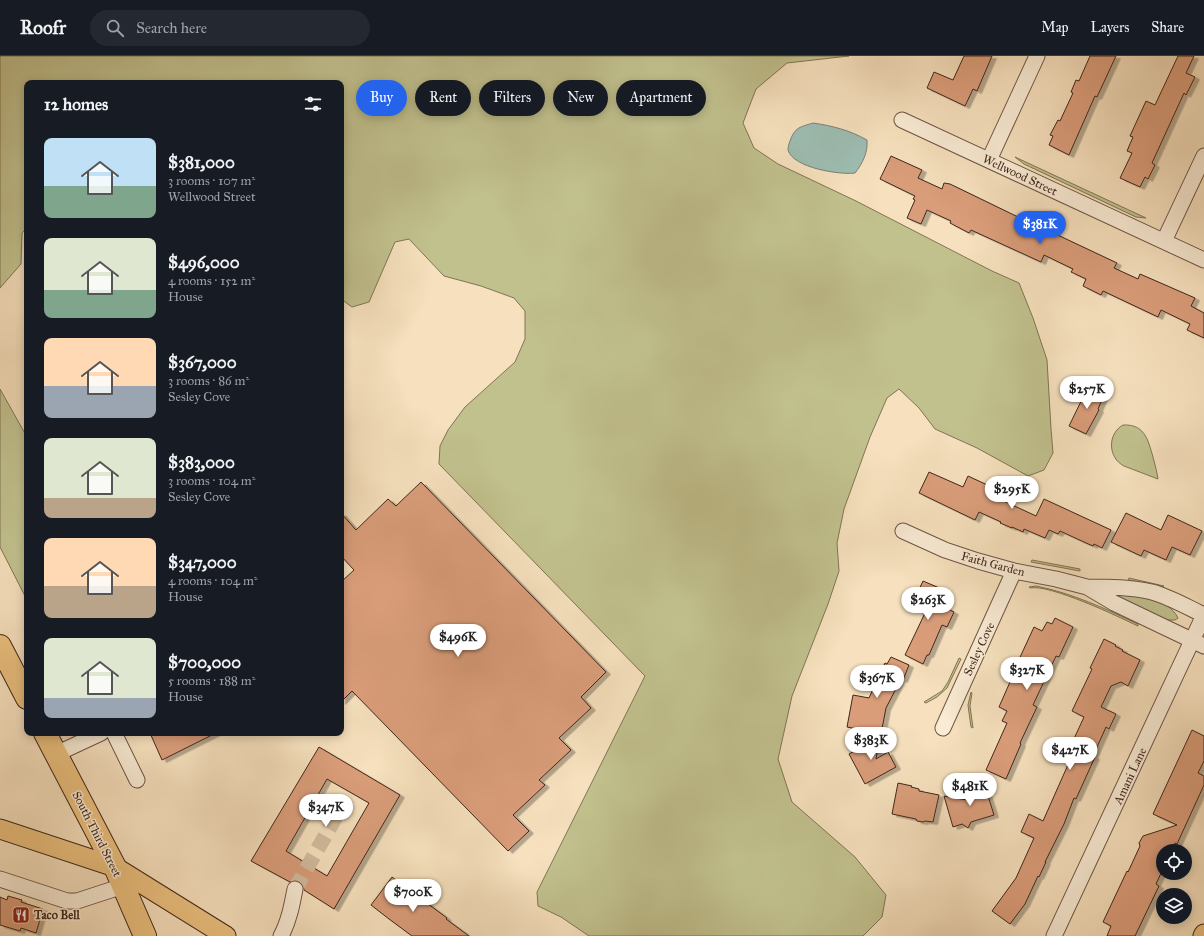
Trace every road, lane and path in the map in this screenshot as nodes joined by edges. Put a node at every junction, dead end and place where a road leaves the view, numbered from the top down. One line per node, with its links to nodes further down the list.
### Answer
1 (1037, 56): 4 (street)
2 (902, 120): 4 (street, Wellwood Street)
3 (1204, 156): 5 (street)
4 (989, 160): 5 (street, Wellwood Street)
5 (1164, 242): 6 (street, Wellwood Street)
6 (1204, 260)
7 (903, 531): 8 (street, Faith Garden)
8 (1014, 571): 9 (street, Faith Garden); 14 (street, Sesley Cove)
9 (1087, 588): 10 (street, Faith Garden); 11 (street, Faith Garden)
10 (1204, 614): 11 (street, Amani Lane)
11 (1198, 643): 27 (street, Amani Lane)
12 (0, 646): 13 (highway)
13 (24, 687)
14 (943, 728)
15 (47, 736): 18 (highway, South Third Street)
16 (95, 736): 18 (street)
17 (115, 736): 19 (street)
18 (56, 754): 21 (highway, South Third Street)
19 (137, 780)
20 (0, 829): 21 (main road)
21 (119, 876): 22 (street); 24 (highway, South Third Street); 25 (main road)
22 (0, 879)
23 (295, 889): 26 (street)
24 (140, 934)
25 (226, 936)
26 (281, 936)
27 (1054, 936)

